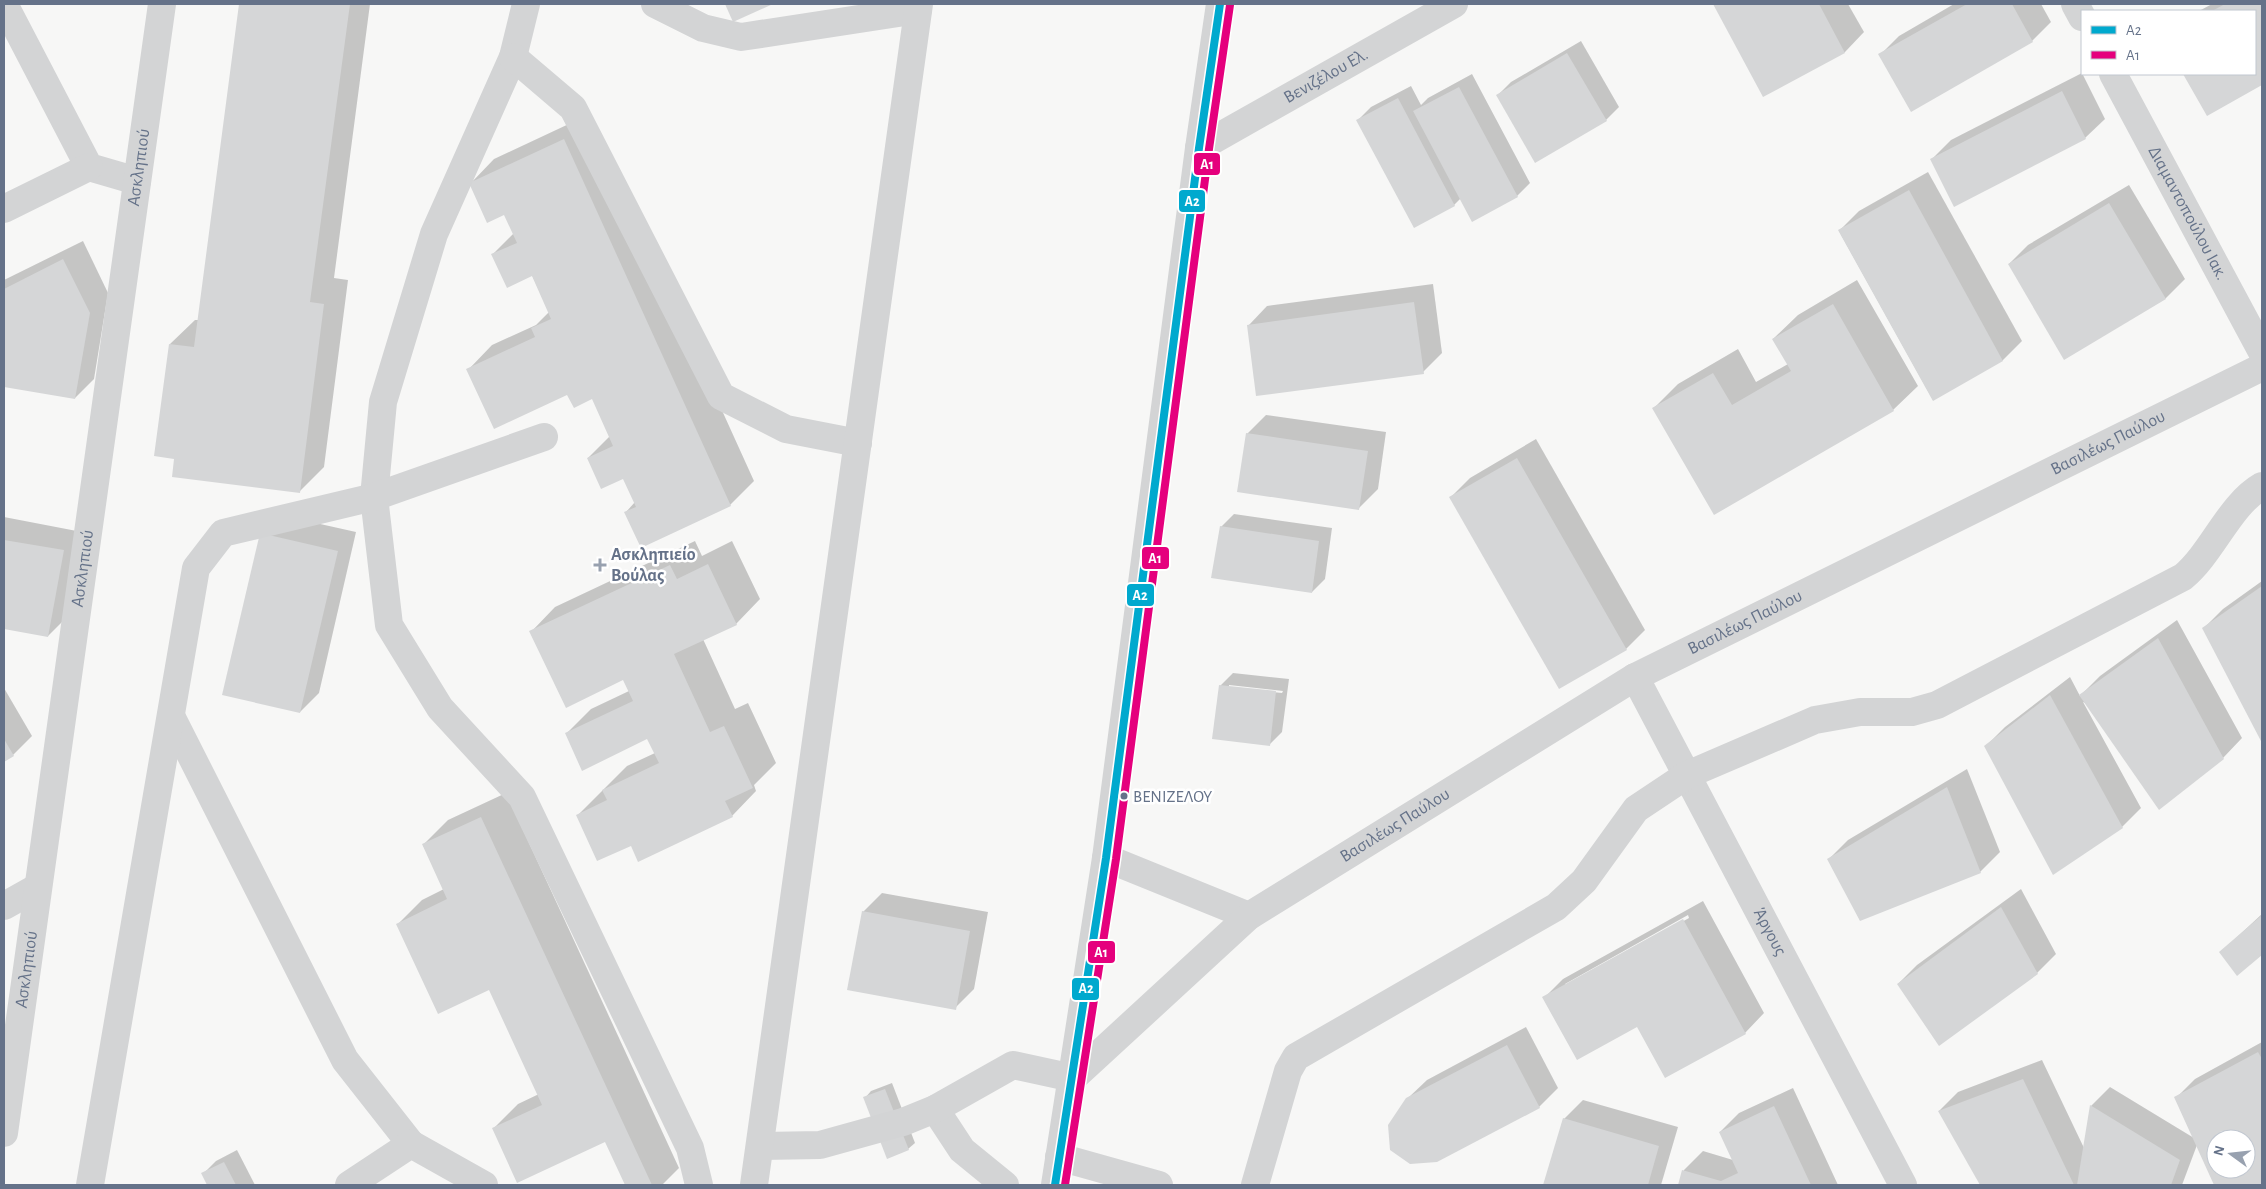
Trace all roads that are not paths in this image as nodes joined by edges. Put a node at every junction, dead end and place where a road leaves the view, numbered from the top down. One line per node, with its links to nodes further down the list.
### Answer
1 (4, 4): 14 (street)
2 (162, 4): 15 (street, Ασκληπιού)
3 (526, 4): 11 (street)
4 (655, 4): 9 (street)
5 (1220, 4): 13 (street)
6 (1454, 4): 13 (street, Βενιζέλου Ελ.)
7 (2075, 4): 10 (street)
8 (919, 7): 9 (street); 20 (street)
9 (851, 12)
10 (2081, 15)
11 (513, 57): 20 (street); 22 (street)
12 (2114, 75): 17 (street, Διαμαντοπούλου Ιακ.)
13 (1199, 148): 26 (street)
14 (89, 167): 15 (street); 16 (street)
15 (138, 181): 27 (street, Ασκληπιού)
16 (4, 209)
17 (2262, 352)
18 (2262, 368): 23 (street, Βασιλέως Παύλου)
19 (544, 437): 22 (street)
20 (858, 443): 34 (street)
21 (2262, 486): 25 (street)
22 (374, 497): 24 (street); 39 (street)
23 (1635, 676): 25 (street, Άργους); 29 (street, Βασιλέως Παύλου)
24 (171, 716): 33 (street); 36 (street)
25 (1687, 775): 44 (street); 45 (street, Άργους)
26 (1106, 858): 29 (street); 30 (street)
27 (38, 887): 28 (street); 32 (street, Ασκληπιού)
28 (4, 906)
29 (1249, 916): 30 (street, Βασιλέως Παύλου)
30 (1073, 1078): 31 (street); 35 (street)
31 (935, 1109): 34 (street); 41 (street)
32 (4, 1133)
33 (411, 1144): 37 (street); 38 (street)
34 (761, 1146): 40 (street)
35 (1060, 1156): 42 (street); 43 (street)
36 (90, 1185)
37 (349, 1185)
38 (484, 1185)
39 (699, 1185)
40 (754, 1185)
41 (1005, 1185)
42 (1055, 1185)
43 (1159, 1185)
44 (1255, 1185)
45 (1903, 1185)

